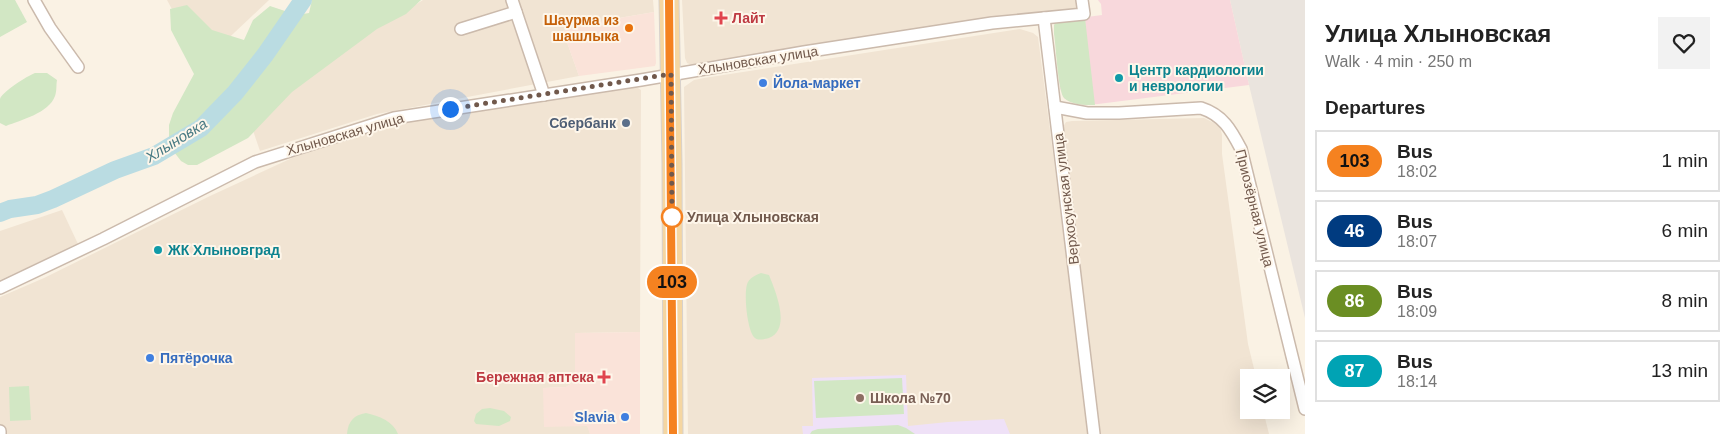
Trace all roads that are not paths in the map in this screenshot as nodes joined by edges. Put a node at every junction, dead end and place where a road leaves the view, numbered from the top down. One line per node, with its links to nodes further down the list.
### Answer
1 (34, 0): 8 (street)
2 (512, 0): 5 (street)
3 (669, 0): 9 (main road)
4 (1082, 0): 6 (street)
5 (516, 12): 7 (street); 10 (street)
6 (1044, 18): 9 (street, Хлыновская улица); 11 (street, Верхосунская улица)
7 (460, 29)
8 (78, 67)
9 (671, 74): 10 (street, Хлыновская улица); 14 (main road)
10 (544, 95): 12 (street, Хлыновская улица)
11 (1055, 107): 13 (street, Приозёрная улица); 15 (street, Верхосунская улица)
12 (0, 288)
13 (1305, 409)
14 (673, 434)
15 (1094, 434)

